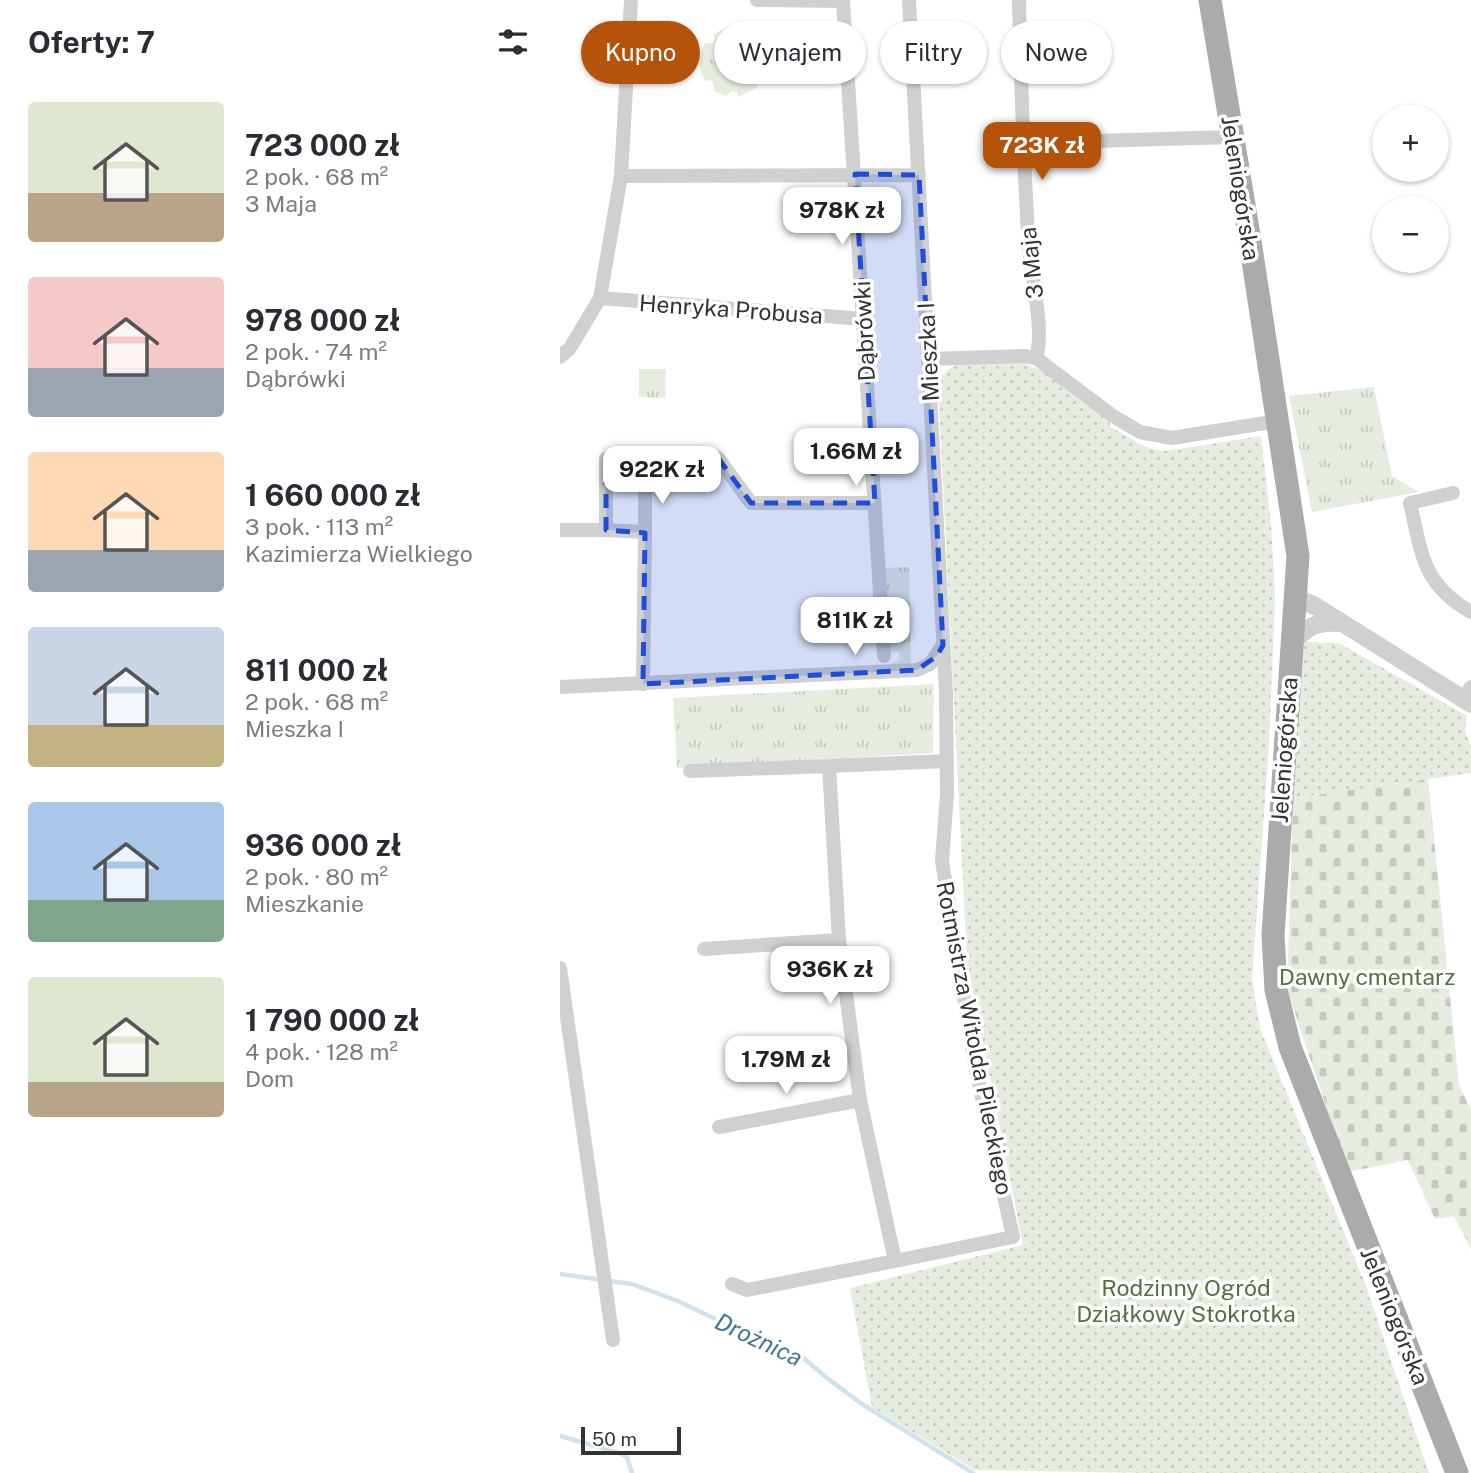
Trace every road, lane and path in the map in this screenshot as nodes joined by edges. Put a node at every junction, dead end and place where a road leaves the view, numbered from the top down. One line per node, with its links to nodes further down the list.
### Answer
1 (631, 0): 11 (street)
2 (757, 0): 6 (street)
3 (909, 0): 10 (street, Mieszka I)
4 (1019, 0): 8 (street, 3 Maja)
5 (1210, 0): 7 (main road, Jeleniogórska)
6 (843, 1): 9 (street, Dąbrówki)
7 (1233, 137): 8 (street); 17 (main road, Jeleniogórska)
8 (1021, 143): 15 (street, 3 Maja)
9 (855, 174): 10 (street); 11 (street); 13 (street, Dąbrówki)
10 (919, 175): 16 (street, Mieszka I)
11 (621, 176): 12 (street)
12 (600, 298): 13 (street, Henryka Probusa); 14 (street)
13 (863, 318): 20 (street, Dąbrówki)
14 (560, 357)
15 (1036, 358): 16 (street); 17 (street)
16 (928, 359): 28 (street, Mieszka I)
17 (1278, 421): 24 (main road, Jeleniogórska)
18 (645, 480): 23 (street)
19 (1453, 493): 25 (street)
20 (875, 503): 22 (street); 29 (street, Dąbrówki)
21 (560, 530): 22 (street)
22 (606, 530): 23 (street)
23 (645, 532): 30 (street)
24 (1295, 597): 26 (street); 27 (main road, Jeleniogórska)
25 (1471, 612)
26 (1341, 623): 27 (street); 32 (street)
27 (1291, 644): 44 (main road, Jeleniogórska)
28 (943, 645): 30 (street); 33 (street, Rotmistrza Witolda Pileckiego)
29 (884, 656)
30 (643, 684): 31 (street)
31 (560, 687)
32 (1468, 697)
33 (947, 761): 34 (street); 41 (street, Rotmistrza Witolda Pileckiego)
34 (829, 766): 35 (street); 36 (street)
35 (690, 771)
36 (839, 940): 37 (street); 39 (street)
37 (704, 949)
38 (560, 968): 43 (street)
39 (860, 1100): 40 (street); 41 (street)
40 (719, 1127)
41 (895, 1261): 42 (street, Rotmistrza Witolda Pileckiego)
42 (732, 1284)
43 (613, 1340)
44 (1457, 1473)

